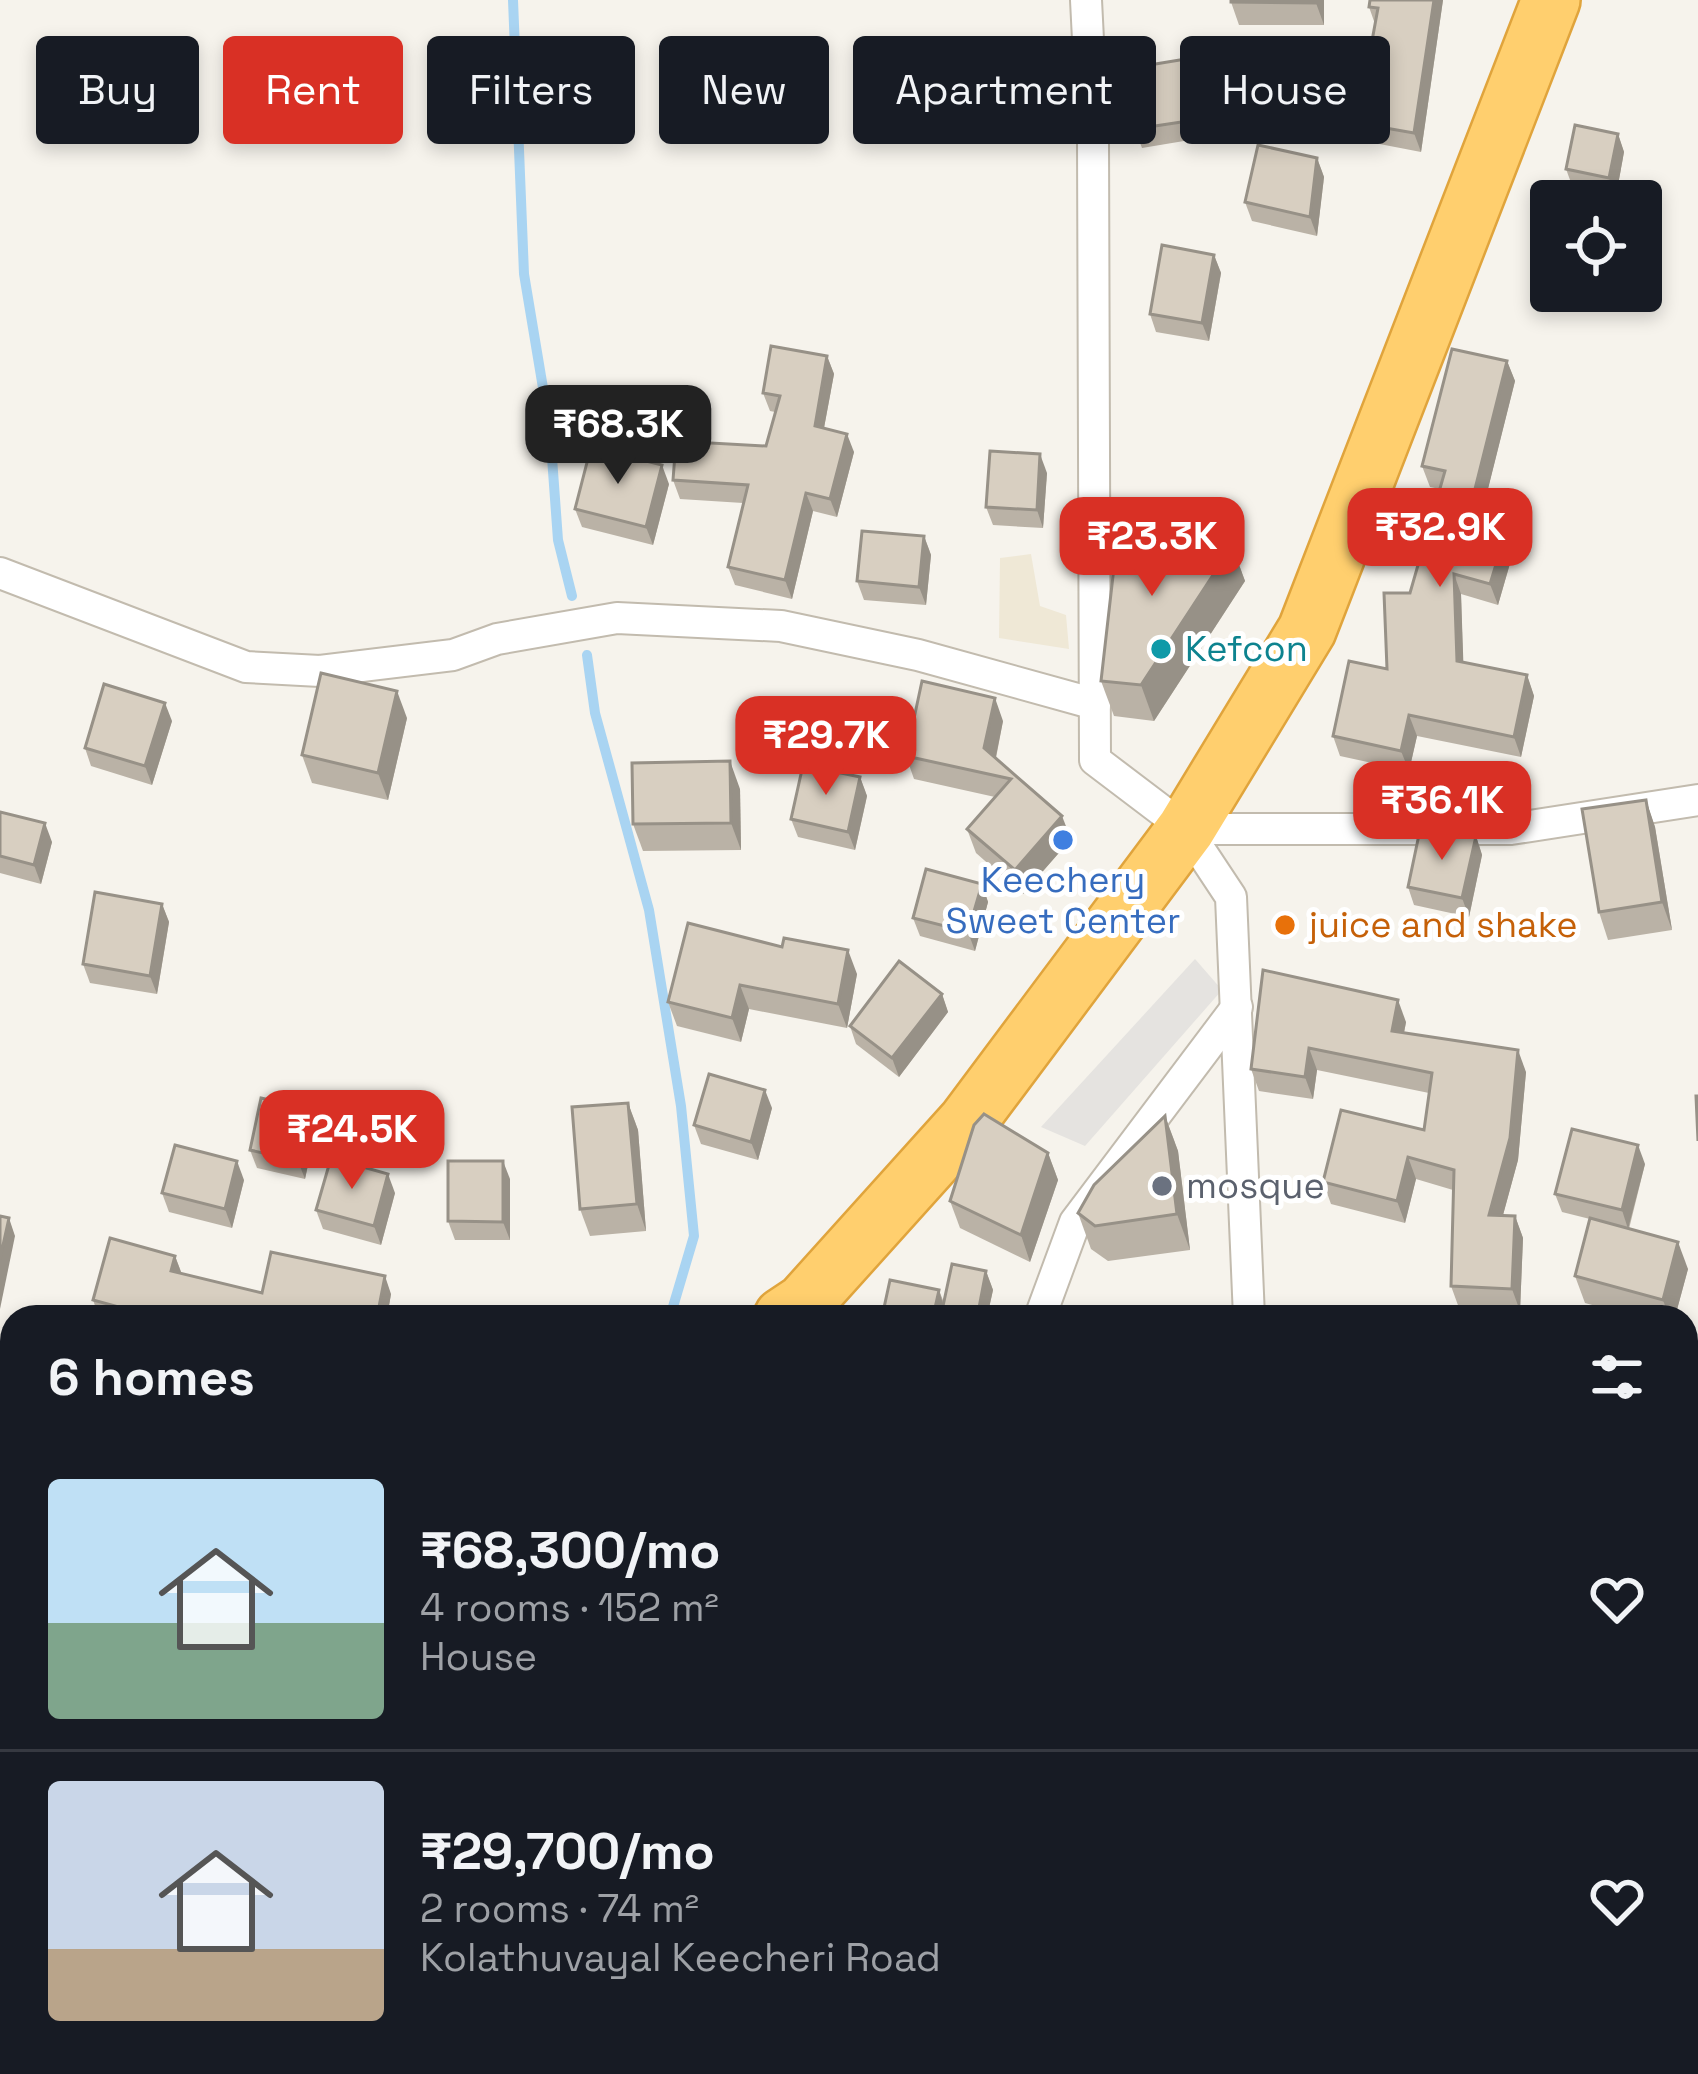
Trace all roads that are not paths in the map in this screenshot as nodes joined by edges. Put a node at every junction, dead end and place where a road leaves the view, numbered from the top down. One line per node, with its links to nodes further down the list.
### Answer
1 (1086, 0): 4 (street)
2 (1551, 0): 6 (highway)
3 (0, 573): 4 (street)
4 (1095, 704): 6 (street)
5 (1698, 800): 6 (street)
6 (1186, 830): 7 (street); 8 (highway)
7 (1237, 1007): 9 (street); 10 (street)
8 (801, 1305)
9 (1045, 1305)
10 (1249, 1305)

